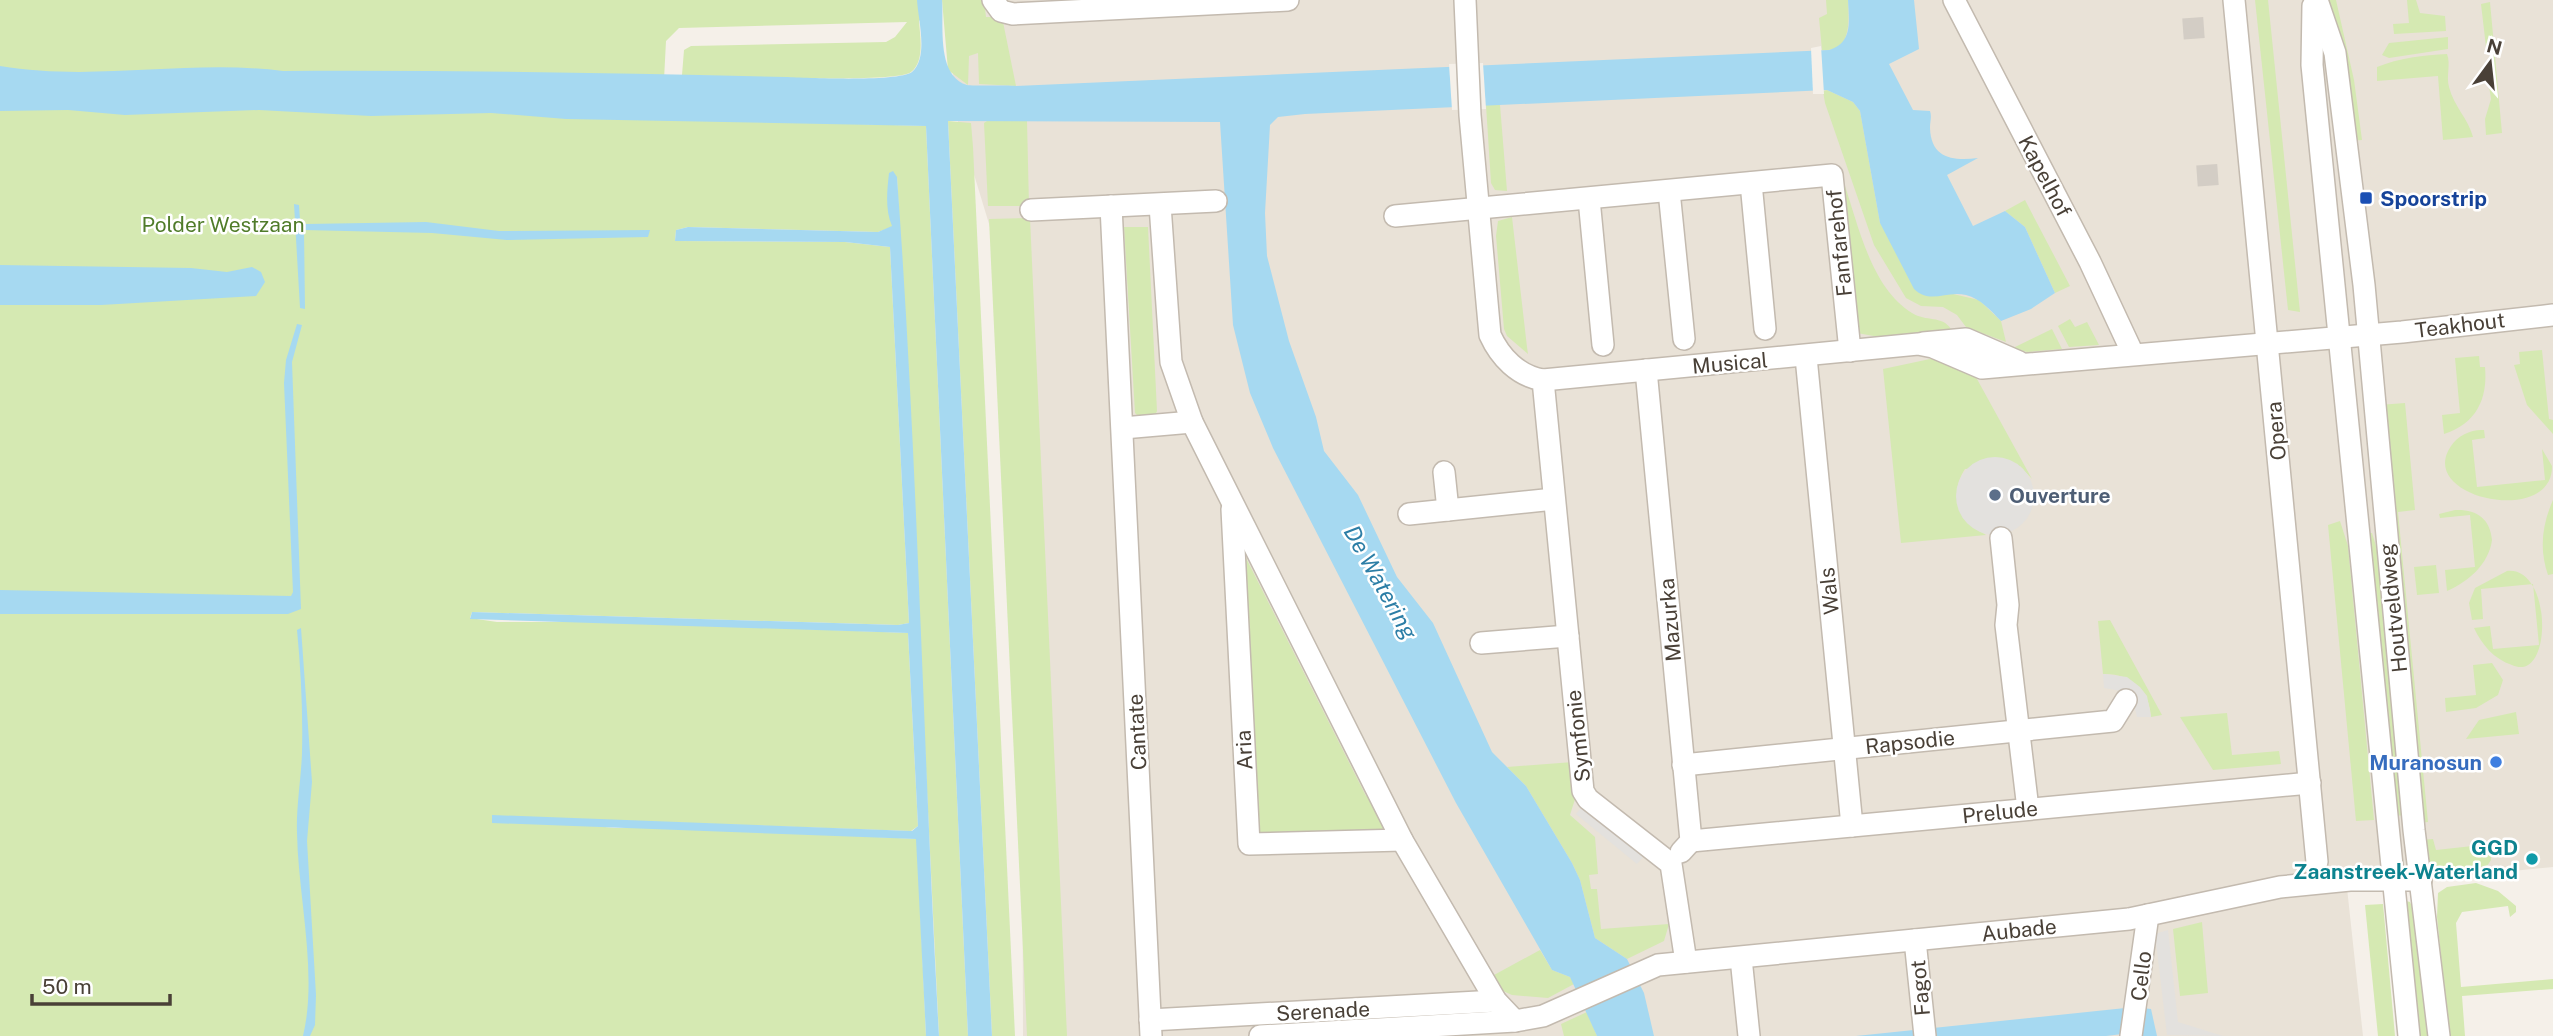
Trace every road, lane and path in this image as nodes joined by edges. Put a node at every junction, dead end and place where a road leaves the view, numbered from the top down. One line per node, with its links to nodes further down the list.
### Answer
1 (993, 0): 2 (street)
2 (1288, 0)
3 (1465, 0): 13 (street)
4 (1954, 0): 24 (street, Kapelhof)
5 (2234, 0): 21 (street, Opera)
6 (2315, 0): 18 (street, Houtveldweg); 19 (street, Houtveldweg)
7 (1751, 183): 8 (street, Fanfarehof); 17 (street); 23 (street, Fanfarehof)
8 (1670, 191): 9 (street, Fanfarehof); 20 (street)
9 (1589, 200): 13 (street, Fanfarehof); 22 (street)
10 (1216, 201): 11 (street)
11 (1160, 205): 12 (street); 28 (street, Aria)
12 (1111, 206): 14 (street); 29 (street, Cantate)
13 (1478, 209): 15 (street, Fanfarehof); 27 (street)
14 (1031, 210)
15 (1395, 216)
16 (2553, 315): 18 (street, Teakhout)
17 (1765, 329)
18 (2368, 335): 19 (street); 49 (street, Houtveldweg)
19 (2341, 337): 21 (street, Musical); 50 (street, Houtveldweg)
20 (1684, 339)
21 (2267, 343): 24 (street, Musical); 42 (street, Opera)
22 (1602, 345)
23 (1850, 351): 24 (street, Musical); 25 (street, Musical)
24 (2133, 355)
25 (1806, 357): 26 (street, Musical); 40 (street, Wals)
26 (1646, 370): 27 (street, Musical); 41 (street, Mazurka)
27 (1543, 380): 31 (street, Symfonie)
28 (1192, 422): 29 (street); 32 (street, Aria)
29 (1122, 428): 58 (street, Cantate)
30 (1444, 472): 33 (street)
31 (1554, 499): 33 (street); 36 (street, Symfonie)
32 (1232, 503): 45 (street, Aria); 45 (street, Aria)
33 (1448, 510): 34 (street)
34 (1409, 514)
35 (2001, 538): 39 (street)
36 (1568, 636): 37 (street); 48 (street, Symfonie)
37 (1481, 643)
38 (2126, 700): 39 (street, Rapsodie)
39 (2018, 731): 40 (street, Rapsodie); 43 (street)
40 (1845, 749): 41 (street, Rapsodie); 44 (street, Wals)
41 (1683, 765): 46 (street, Mazurka)
42 (2310, 783): 43 (street, Prelude); 47 (street, Opera)
43 (2028, 809): 44 (street, Prelude)
44 (1852, 826): 46 (street, Prelude)
45 (1402, 839): 56 (street, Aria)
46 (1690, 841): 48 (street)
47 (2317, 862)
48 (1671, 863): 54 (street)
49 (2421, 880): 50 (street); 64 (street, Houtveldweg)
50 (2391, 881): 51 (street, Aubade); 63 (street, Houtveldweg)
51 (2148, 915): 52 (street, Aubade); 60 (street, Cello)
52 (1915, 940): 53 (street, Aubade); 59 (street, Fagot)
53 (1741, 958): 54 (street, Aubade); 62 (street)
54 (1686, 962): 55 (street, Aubade)
55 (1643, 970): 57 (street, Serenade)
56 (1496, 1001): 57 (street, Aria); 58 (street, Serenade)
57 (1515, 1021): 61 (street, Serenade)
58 (1150, 1028)
59 (1924, 1031)
60 (2131, 1035)
61 (1261, 1036)
62 (1749, 1036)
63 (2409, 1036)
64 (2439, 1036)

